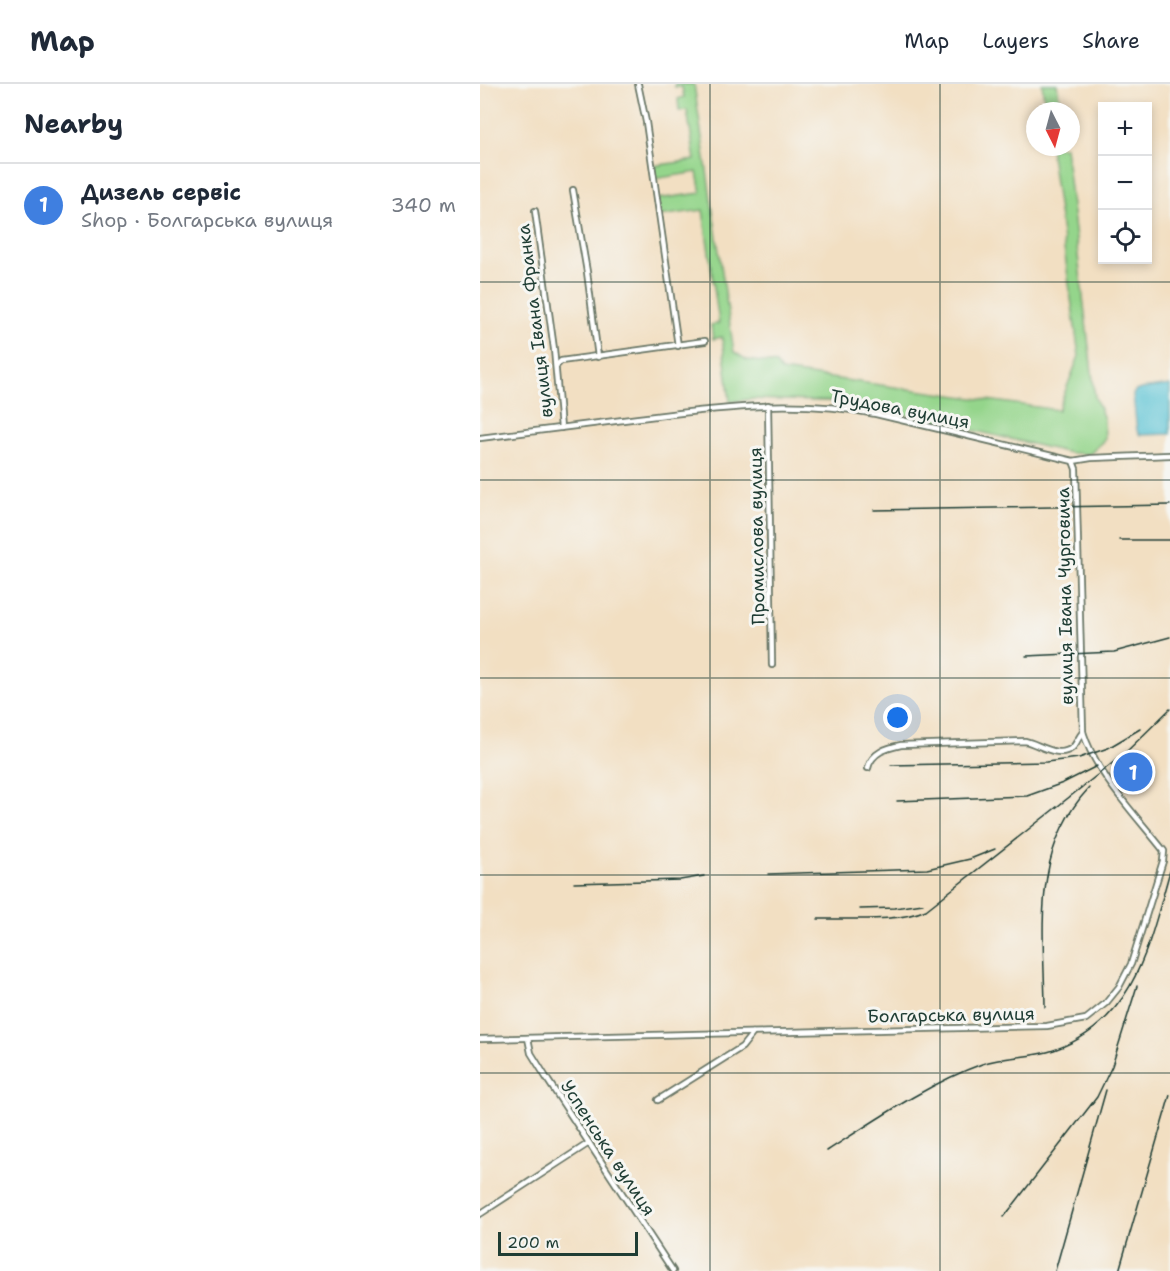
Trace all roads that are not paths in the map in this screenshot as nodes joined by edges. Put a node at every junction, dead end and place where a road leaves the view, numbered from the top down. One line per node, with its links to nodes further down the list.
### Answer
1 (638, 84): 5 (street)
2 (573, 190): 6 (street)
3 (535, 211): 7 (street, вулиця Івана Франка)
4 (705, 342): 5 (street)
5 (678, 346): 6 (street)
6 (598, 357): 7 (street)
7 (556, 366): 9 (street, вулиця Івана Франка)
8 (768, 405): 9 (street, Трудова вулиця); 12 (street, Трудова вулиця); 13 (street, Промислова вулиця)
9 (561, 428): 10 (street, Трудова вулиця)
10 (480, 438)
11 (1170, 455): 12 (street, Трудова вулиця)
12 (1073, 461): 14 (street, вулиця Івана Чурговича)
13 (772, 665)
14 (1083, 732): 15 (street); 16 (street, Болгарська вулиця)
15 (868, 768)
16 (753, 1033): 17 (street, Болгарська вулиця); 19 (street)
17 (528, 1038): 18 (street, Болгарська вулиця); 20 (street, Успенська вулиця)
18 (480, 1039)
19 (658, 1100)
20 (589, 1143): 21 (street); 22 (street, Успенська вулиця)
21 (480, 1214)
22 (673, 1271)

